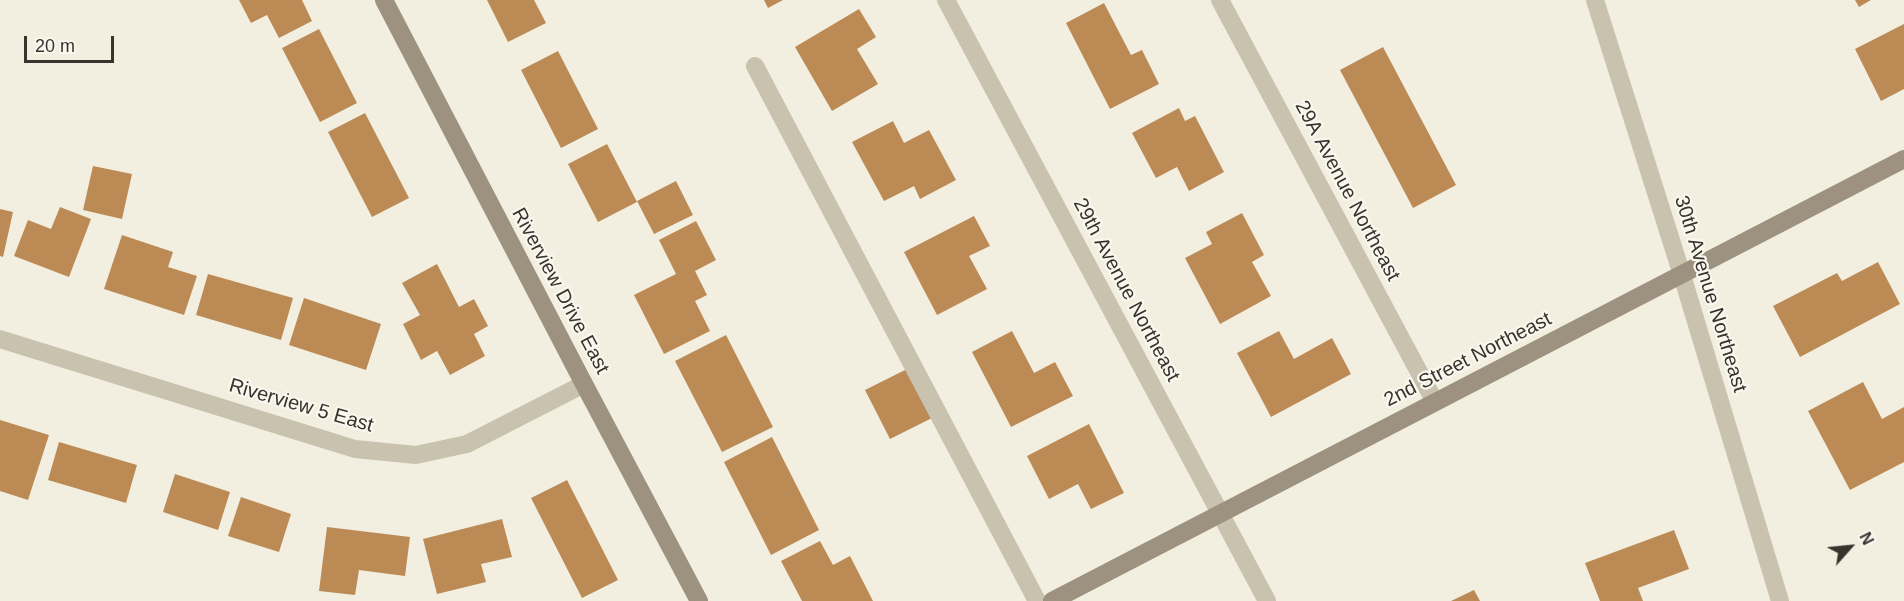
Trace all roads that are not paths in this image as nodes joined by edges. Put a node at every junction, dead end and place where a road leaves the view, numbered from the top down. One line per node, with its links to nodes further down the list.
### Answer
1 (384, 0): 9 (street, Riverview Drive East)
2 (946, 0): 11 (street, 29th Avenue Northeast)
3 (1220, 0): 10 (street, 29A Avenue Northeast)
4 (1595, 0): 7 (street, 30th Avenue Northeast)
5 (755, 66): 13 (street)
6 (1904, 159): 7 (street, 2nd Street Northeast)
7 (1682, 275): 10 (street, 2nd Street Northeast); 16 (street, 30th Avenue Northeast)
8 (0, 339): 9 (street, Riverview 5 East)
9 (584, 384): 12 (street, Riverview Drive East)
10 (1435, 402): 11 (street, 2nd Street Northeast)
11 (1220, 514): 14 (street, 2nd Street Northeast); 15 (street, 29th Avenue Northeast)
12 (699, 601)
13 (1037, 601)
14 (1052, 601)
15 (1267, 601)
16 (1780, 601)

